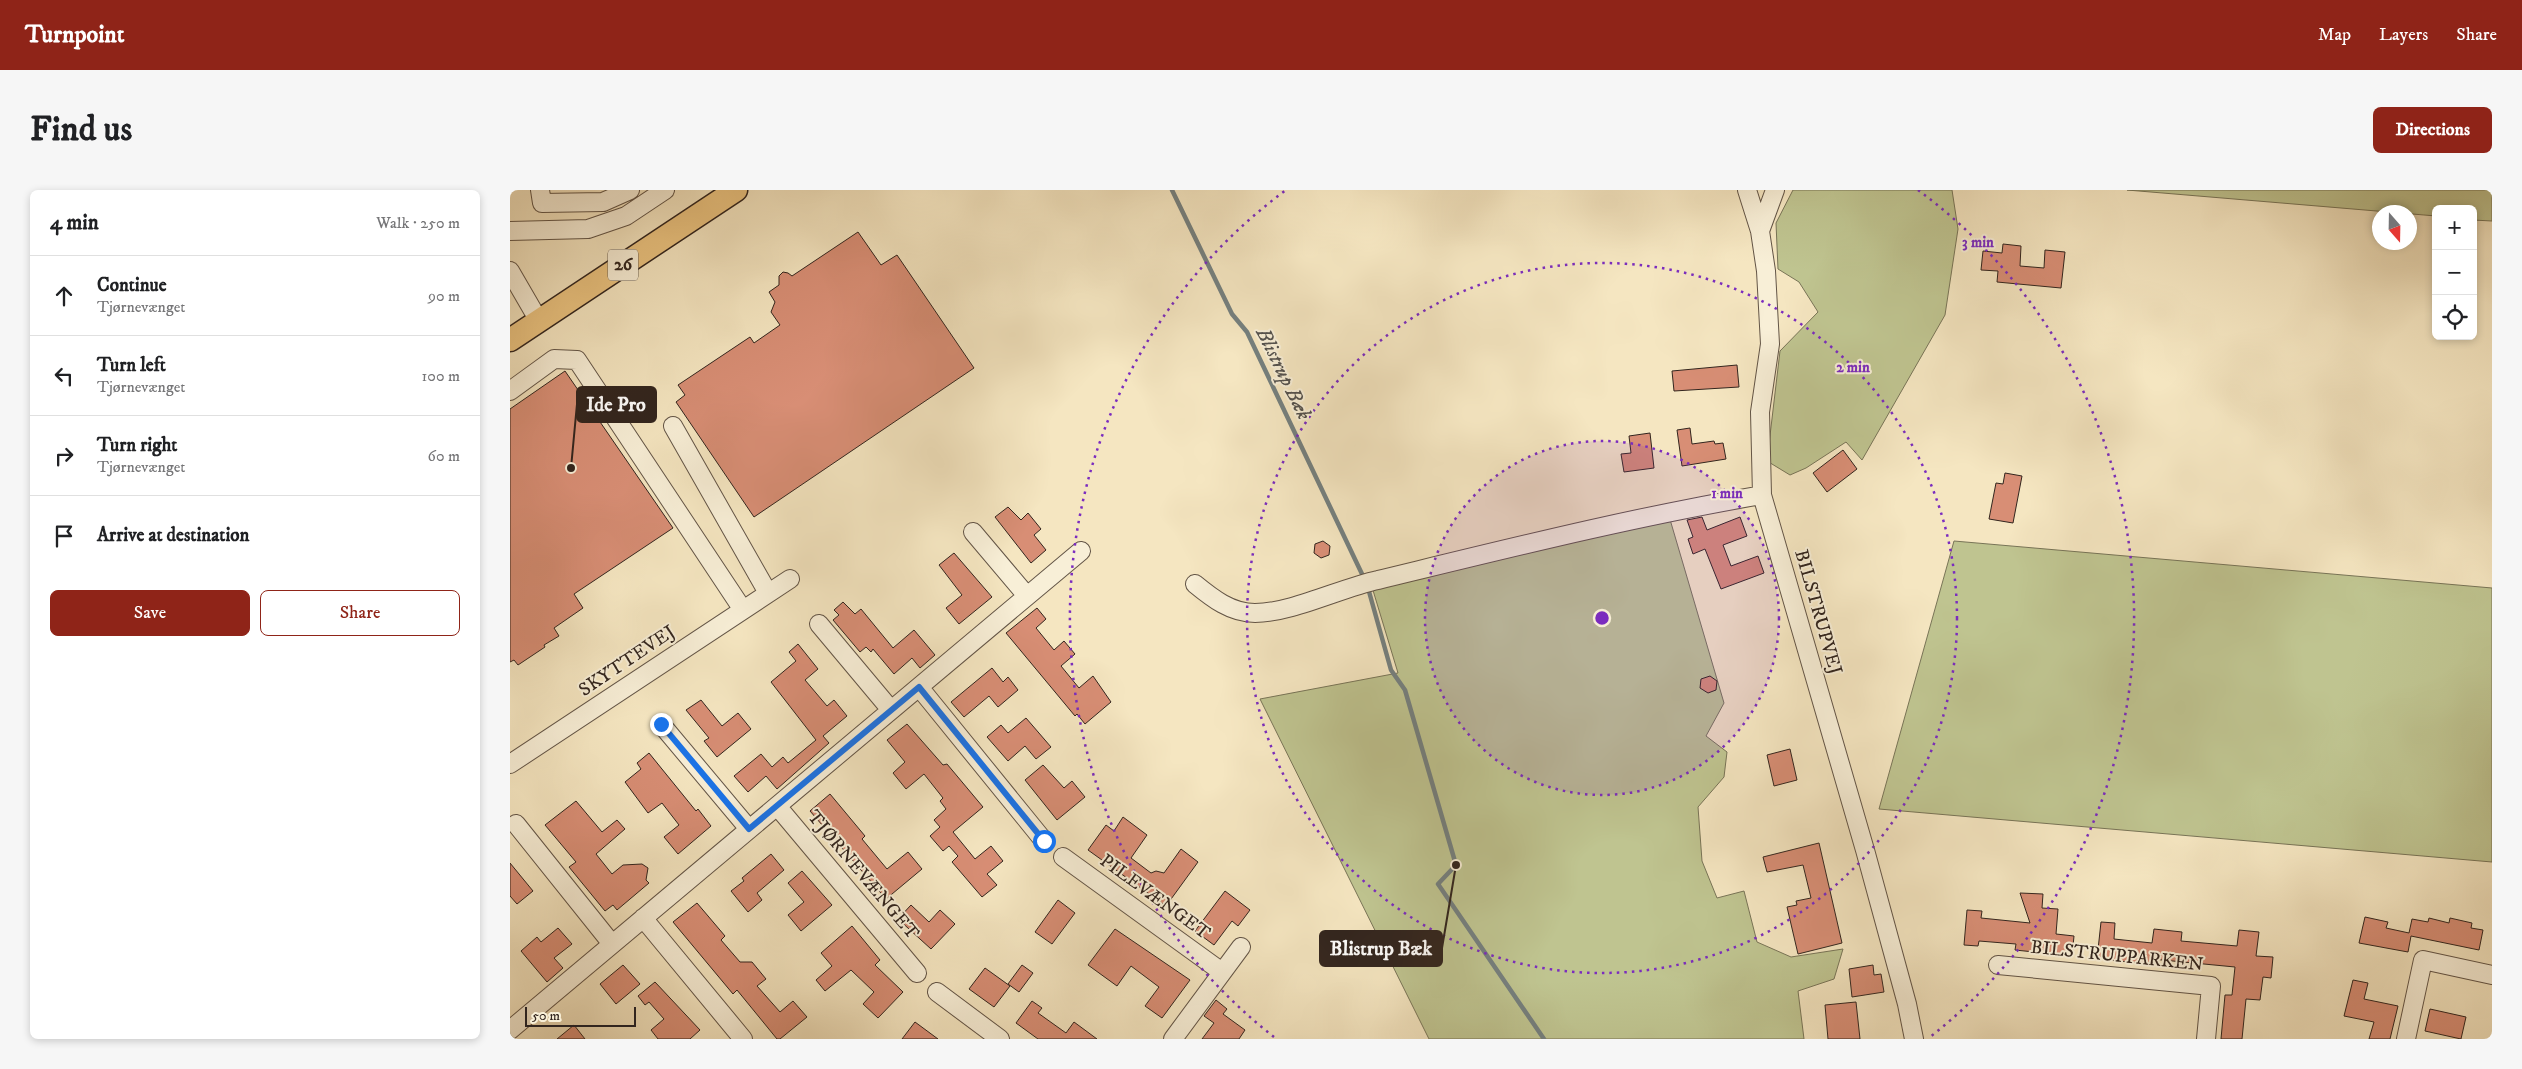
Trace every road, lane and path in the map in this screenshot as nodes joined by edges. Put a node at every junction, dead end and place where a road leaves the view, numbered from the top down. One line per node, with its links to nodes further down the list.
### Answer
1 (540, 190): 2 (street)
2 (630, 190)
3 (736, 190): 10 (main road, 26)
4 (1747, 190): 8 (street, BILSTRUPVEJ)
5 (1776, 190): 8 (street)
6 (655, 193): 7 (street)
7 (510, 231)
8 (1760, 231): 14 (street, BILSTRUPVEJ)
9 (510, 271): 10 (street)
10 (539, 320): 11 (main road, 26)
11 (510, 340)
12 (510, 391): 21 (street)
13 (673, 426): 19 (street)
14 (1762, 494): 18 (street); 44 (street, BILSTRUPVEJ)
15 (973, 532): 20 (street)
16 (1081, 551): 20 (street, TJØRNEVÆNGET)
17 (790, 579): 19 (street, SKYTTEVEJ)
18 (1195, 584)
19 (768, 593): 21 (street, SKYTTEVEJ)
20 (1026, 596): 23 (street, TJØRNEVÆNGET)
21 (743, 610): 26 (street, SKYTTEVEJ)
22 (819, 624): 24 (street)
23 (919, 687): 24 (street, TJØRNEVÆNGET); 30 (street)
24 (891, 710): 27 (street, TJØRNEVÆNGET)
25 (661, 724): 29 (street)
26 (510, 764)
27 (777, 806): 29 (street, TJØRNEVÆNGET); 37 (street, TJØRNEVÆNGET)
28 (516, 824): 33 (street)
29 (749, 829): 32 (street, TJØRNEVÆNGET)
30 (1044, 841)
31 (1063, 857): 36 (street, PILEVÆNGET)
32 (643, 918): 33 (street, TJØRNEVÆNGET); 41 (street)
33 (612, 944): 40 (street, TJØRNEVÆNGET)
34 (1241, 946): 36 (street)
35 (1998, 965): 45 (street, BILSTRUPPARKEN)
36 (1222, 972): 43 (street)
37 (918, 973)
38 (2492, 975): 46 (street)
39 (937, 992): 42 (street)
40 (510, 1030)
41 (743, 1039)
42 (1000, 1039)
43 (1173, 1039)
44 (1914, 1039)
45 (2206, 1039)
46 (2406, 1039)

